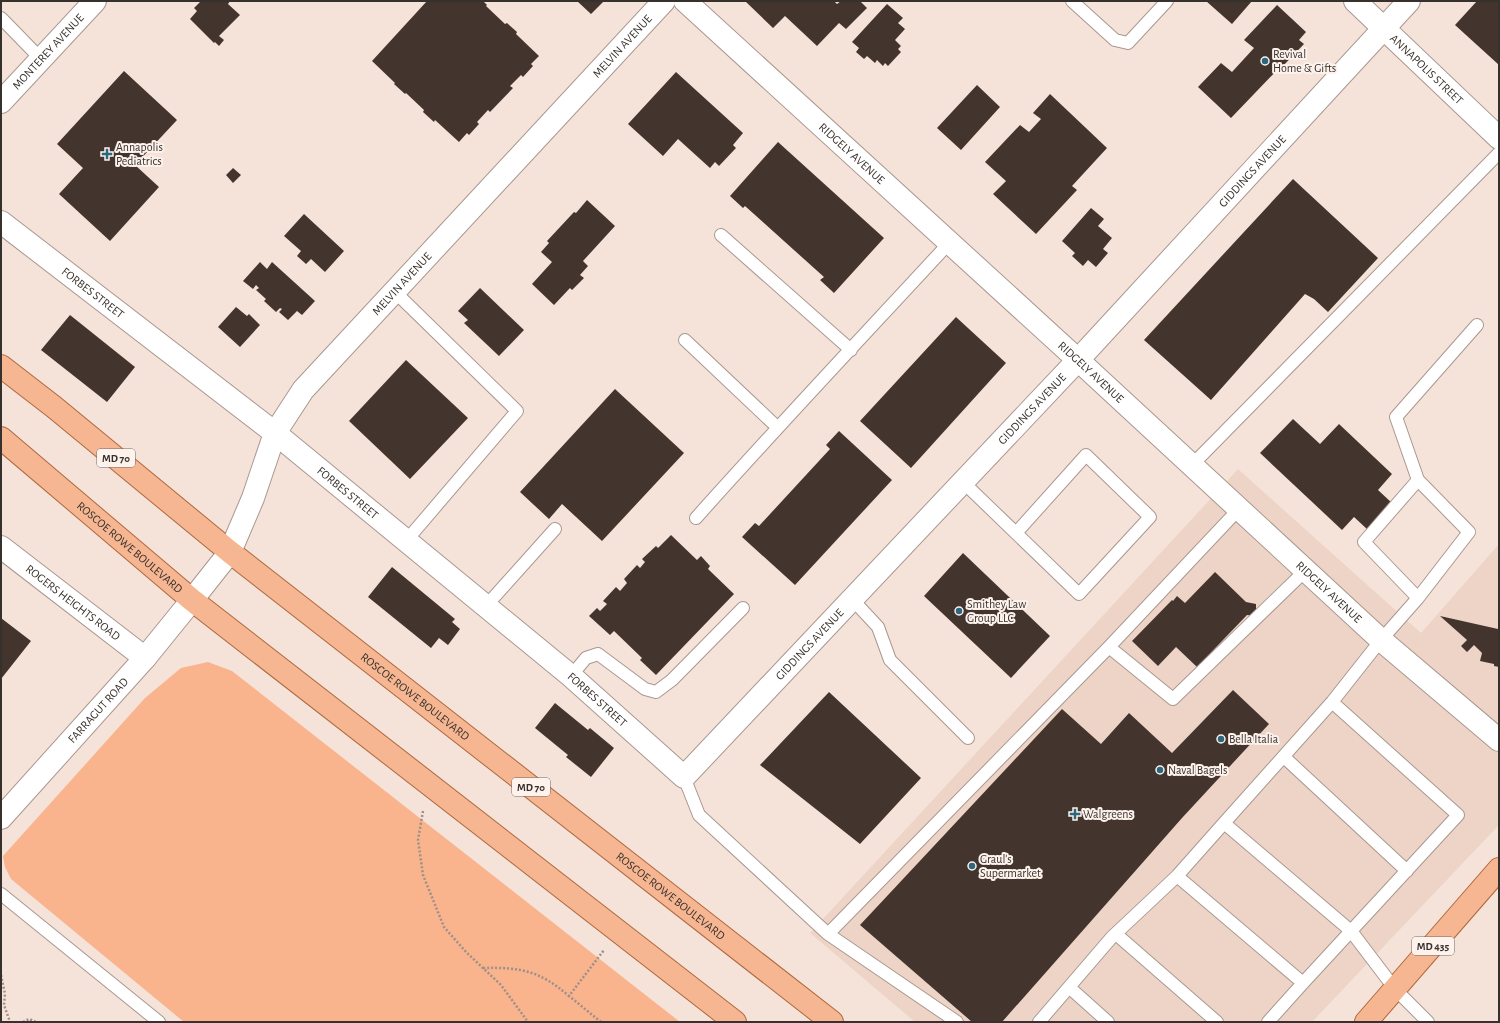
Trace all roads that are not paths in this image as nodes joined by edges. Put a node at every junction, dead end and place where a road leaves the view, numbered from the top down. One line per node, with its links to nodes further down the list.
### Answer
1 (95, 1): 10 (street, MONTEREY AVENUE)
2 (664, 1): 17 (street, MELVIN AVENUE)
3 (685, 1): 16 (street, RIDGELY AVENUE)
4 (1072, 1): 5 (lane)
5 (1167, 1)
6 (1355, 1): 9 (street, ANNAPOLIS STREET)
7 (1409, 1): 9 (street, GIDDINGS AVENUE)
8 (1, 18): 10 (lane)
9 (1384, 28): 12 (street, ANNAPOLIS STREET); 21 (street, GIDDINGS AVENUE)
10 (42, 59): 11 (street, MONTEREY AVENUE)
11 (1, 102)
12 (1499, 138)
13 (1499, 152): 26 (lane)
14 (1, 222): 24 (street, FORBES STREET)
15 (720, 235): 20 (lane)
16 (950, 242): 20 (lane); 21 (street, RIDGELY AVENUE)
17 (394, 291): 24 (street, MELVIN AVENUE); 33 (lane)
18 (1477, 325): 27 (lane)
19 (684, 340): 23 (lane)
20 (851, 350): 23 (lane)
21 (1078, 360): 26 (street, RIDGELY AVENUE); 28 (street, GIDDINGS AVENUE)
22 (1, 366): 35 (main road, ROSCOE ROWE BOULEVARD / MD 70)
23 (778, 427): 30 (lane)
24 (275, 433): 33 (street, FORBES STREET); 35 (street, MELVIN AVENUE)
25 (1, 438): 39 (main road, ROSCOE ROWE BOULEVARD)
26 (1192, 465): 29 (street, RIDGELY AVENUE)
27 (1418, 480): 37 (lane); 37 (lane)
28 (963, 482): 32 (lane); 38 (street, GIDDINGS AVENUE)
29 (1239, 508): 36 (street, RIDGELY AVENUE); 43 (lane)
30 (696, 518)
31 (555, 529): 40 (lane)
32 (1016, 533): 32 (lane)
33 (406, 541): 40 (street, FORBES STREET)
34 (1, 547): 44 (street, ROGERS HEIGHTS ROAD)
35 (230, 552): 39 (street, MELVIN AVENUE); 65 (main road, ROSCOE ROWE BOULEVARD / MD 70)
36 (1306, 570): 42 (street, RIDGELY AVENUE); 43 (lane)
37 (1418, 598): 42 (lane)
38 (852, 599): 47 (lane); 50 (street, GIDDINGS AVENUE)
39 (192, 600): 44 (street, FARRAGUT ROAD); 64 (main road, ROSCOE ROWE BOULEVARD)
40 (486, 606): 45 (street, FORBES STREET)
41 (743, 608): 45 (lane)
42 (1381, 640): 46 (lane); 48 (street, RIDGELY AVENUE)
43 (1109, 647): 58 (lane)
44 (145, 658): 51 (street, FARRAGUT ROAD)
45 (571, 676): 50 (street, FORBES STREET)
46 (1332, 702): 49 (lane); 54 (lane)
47 (968, 738)
48 (1499, 740)
49 (1284, 757): 52 (lane); 54 (lane)
50 (684, 777): 58 (lane)
51 (1, 818)
52 (1224, 823): 55 (lane); 57 (lane)
53 (1499, 869): 62 (main road, MD 435)
54 (1407, 871): 57 (lane)
55 (1177, 876): 59 (lane); 60 (lane)
56 (1, 894): 63 (lane)
57 (1351, 930): 60 (lane); 62 (lane)
58 (828, 934): 66 (lane)
59 (1116, 934): 61 (lane); 69 (lane)
60 (1303, 983): 70 (lane)
61 (1070, 988): 67 (lane); 68 (lane)
62 (1395, 989): 71 (main road, MD 435); 72 (lane)
63 (159, 1022)
64 (736, 1022)
65 (832, 1022)
66 (957, 1022)
67 (1039, 1022)
68 (1108, 1022)
69 (1217, 1022)
70 (1268, 1022)
71 (1366, 1022)
72 (1428, 1022)

